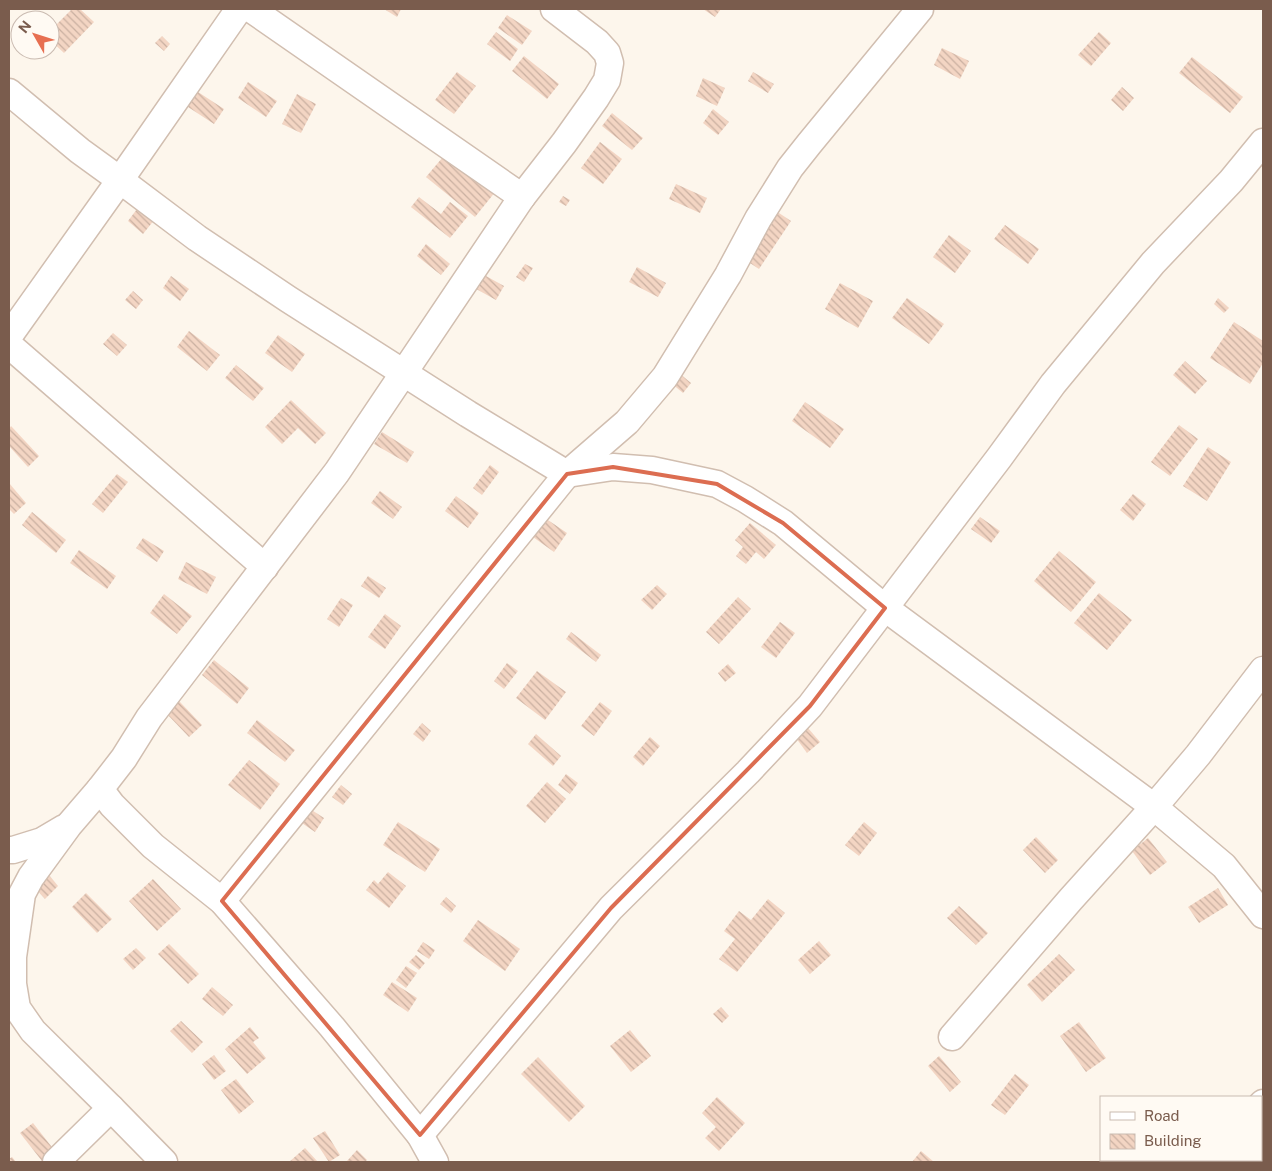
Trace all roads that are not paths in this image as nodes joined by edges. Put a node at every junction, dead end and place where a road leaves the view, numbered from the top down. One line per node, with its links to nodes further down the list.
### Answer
1 (239, 9): 7 (street)
2 (251, 9): 8 (street)
3 (554, 9): 8 (street)
4 (920, 9): 12 (street)
5 (9, 92): 7 (street)
6 (1263, 142): 14 (street)
7 (120, 180): 9 (street); 11 (street)
8 (522, 197): 11 (street)
9 (9, 336)
10 (9, 345): 13 (street)
11 (403, 372): 12 (street); 13 (street)
12 (566, 474): 14 (street); 20 (street)
13 (265, 567): 16 (street)
14 (885, 608): 17 (street); 24 (street)
15 (1263, 670): 17 (street)
16 (100, 789): 18 (street); 20 (street)
17 (1154, 807): 21 (street); 22 (street)
18 (69, 826): 19 (street); 23 (street)
19 (9, 850)
20 (222, 901): 24 (street)
21 (1263, 915)
22 (952, 1037)
23 (111, 1108): 25 (street); 26 (street)
24 (420, 1135): 27 (street)
25 (56, 1162)
26 (164, 1162)
27 (435, 1162)

